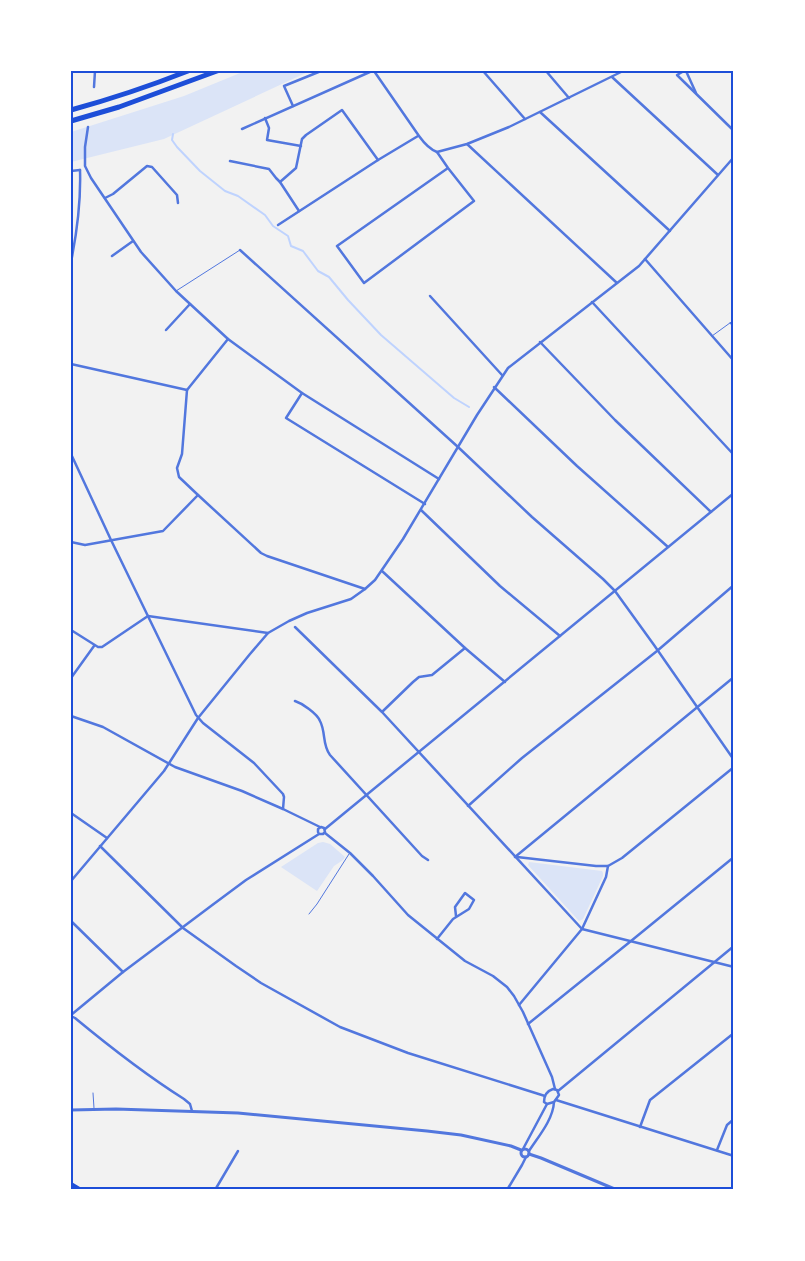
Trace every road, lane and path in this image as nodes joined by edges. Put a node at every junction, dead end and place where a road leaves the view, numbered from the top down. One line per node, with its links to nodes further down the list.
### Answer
1 (95, 71): 11 (street)
2 (188, 71): 15 (highway)
3 (217, 71): 19 (highway)
4 (321, 71): 14 (street)
5 (373, 71): 14 (street); 23 (street)
6 (483, 71): 18 (street)
7 (546, 71): 13 (street)
8 (623, 71): 10 (street)
9 (685, 71): 12 (street); 12 (street)
10 (612, 77): 13 (street); 34 (street)
11 (94, 86)
12 (696, 94): 22 (street)
13 (569, 98): 16 (street)
14 (294, 106): 17 (street)
15 (71, 110)
16 (540, 112): 18 (street); 40 (street)
17 (265, 118): 21 (street); 25 (street)
18 (524, 119): 24 (street)
19 (71, 121)
20 (88, 126): 30 (street)
21 (242, 128)
22 (734, 131)
23 (419, 136): 26 (street); 28 (street)
24 (466, 144): 26 (street); 46 (street)
25 (301, 146): 28 (street); 35 (street)
26 (437, 152): 31 (street)
27 (734, 157): 34 (street)
28 (378, 160): 38 (street)
29 (230, 161): 35 (street)
30 (85, 166): 32 (street); 36 (street)
31 (448, 168): 31 (street)
32 (80, 170): 33 (street); 45 (street)
33 (71, 171)
34 (718, 175): 40 (street)
35 (280, 182): 38 (street)
36 (105, 198): 37 (street); 41 (street)
37 (178, 203)
38 (299, 211): 39 (street)
39 (278, 225)
40 (670, 231): 44 (street)
41 (134, 240): 43 (street); 47 (street)
42 (240, 250): 47 (lane); 64 (street)
43 (112, 256)
44 (645, 259): 46 (street); 55 (street)
45 (71, 262)
46 (617, 284): 49 (street)
47 (176, 291): 50 (street)
48 (430, 296): 60 (street)
49 (592, 302): 57 (street); 66 (street)
50 (190, 304): 54 (street); 56 (street)
51 (734, 320): 52 (lane)
52 (730, 323): 53 (lane); 55 (lane)
53 (734, 328)
54 (166, 330)
55 (712, 336): 58 (street)
56 (228, 340): 62 (street); 63 (street)
57 (540, 342): 60 (street); 72 (street)
58 (734, 362)
59 (71, 364): 62 (street)
60 (502, 375): 61 (street)
61 (494, 388): 64 (street); 75 (street)
62 (187, 390): 69 (street)
63 (302, 393): 67 (street); 70 (street)
64 (458, 447): 67 (street); 79 (street)
65 (71, 454): 73 (street)
66 (734, 455)
67 (439, 480): 70 (street)
68 (734, 493): 72 (street)
69 (198, 496): 73 (street); 78 (street)
70 (425, 504): 71 (street)
71 (421, 510): 76 (street); 84 (street)
72 (711, 512): 75 (street)
73 (111, 540): 74 (street); 80 (street)
74 (71, 542)
75 (668, 547): 79 (street)
76 (382, 571): 78 (street); 86 (street)
77 (734, 585): 87 (street)
78 (365, 589): 83 (street)
79 (615, 591): 84 (street); 87 (street)
80 (148, 616): 83 (street); 85 (street); 95 (street)
81 (295, 627): 93 (street)
82 (71, 630): 85 (street)
83 (268, 633): 95 (street)
84 (560, 636): 90 (street)
85 (94, 646): 89 (street)
86 (465, 648): 90 (street); 93 (street)
87 (658, 651): 92 (street); 101 (street)
88 (734, 677): 92 (street)
89 (71, 678)
90 (504, 682): 96 (street)
91 (295, 701): 100 (street)
92 (698, 708): 97 (street); 110 (street)
93 (382, 712): 96 (street)
94 (71, 716): 98 (street)
95 (198, 718): 98 (street); 102 (street)
96 (419, 752): 100 (street); 101 (street)
97 (734, 760)
98 (168, 764): 102 (street); 107 (street)
99 (734, 767): 113 (street)
100 (367, 795): 105 (street); 112 (street)
101 (468, 806): 110 (street)
102 (283, 809): 104 (street)
103 (71, 813): 107 (street)
104 (321, 827): 105 (street); 106 (street)
105 (325, 831): 106 (street); 109 (street)
106 (319, 834): 118 (street)
107 (107, 838): 108 (street)
108 (100, 846): 114 (street); 118 (street)
109 (350, 853): 115 (lane); 120 (street)
110 (515, 857): 113 (street); 119 (street)
111 (734, 857): 121 (street)
112 (428, 860)
113 (608, 866): 119 (street)
114 (71, 881)
115 (309, 914)
116 (456, 916): 116 (street); 120 (street)
117 (71, 921): 125 (street)
118 (183, 928): 125 (street); 132 (street)
119 (582, 929): 121 (street); 126 (street)
120 (437, 938): 126 (street)
121 (631, 941): 123 (street); 128 (street)
122 (734, 946): 123 (street)
123 (714, 962): 124 (street); 130 (street)
124 (734, 967)
125 (123, 972): 127 (street)
126 (519, 1005): 128 (street)
127 (71, 1016): 137 (street)
128 (528, 1024): 130 (street)
129 (734, 1033): 139 (street)
130 (556, 1090): 132 (street); 133 (street)
131 (93, 1093): 135 (lane)
132 (545, 1096): 134 (street)
133 (555, 1101): 134 (street); 139 (street); 143 (street)
134 (547, 1104): 140 (street)
135 (94, 1109): 136 (street); 137 (street)
136 (71, 1110)
137 (192, 1111): 140 (street)
138 (734, 1119): 141 (street)
139 (639, 1127): 141 (street)
140 (522, 1150): 143 (street); 143 (street)
141 (717, 1150): 144 (street)
142 (238, 1151): 147 (street)
143 (528, 1154): 148 (street); 149 (street)
144 (734, 1156)
145 (71, 1184): 146 (main road)
146 (81, 1190)
147 (215, 1190)
148 (507, 1190)
149 (617, 1190)

